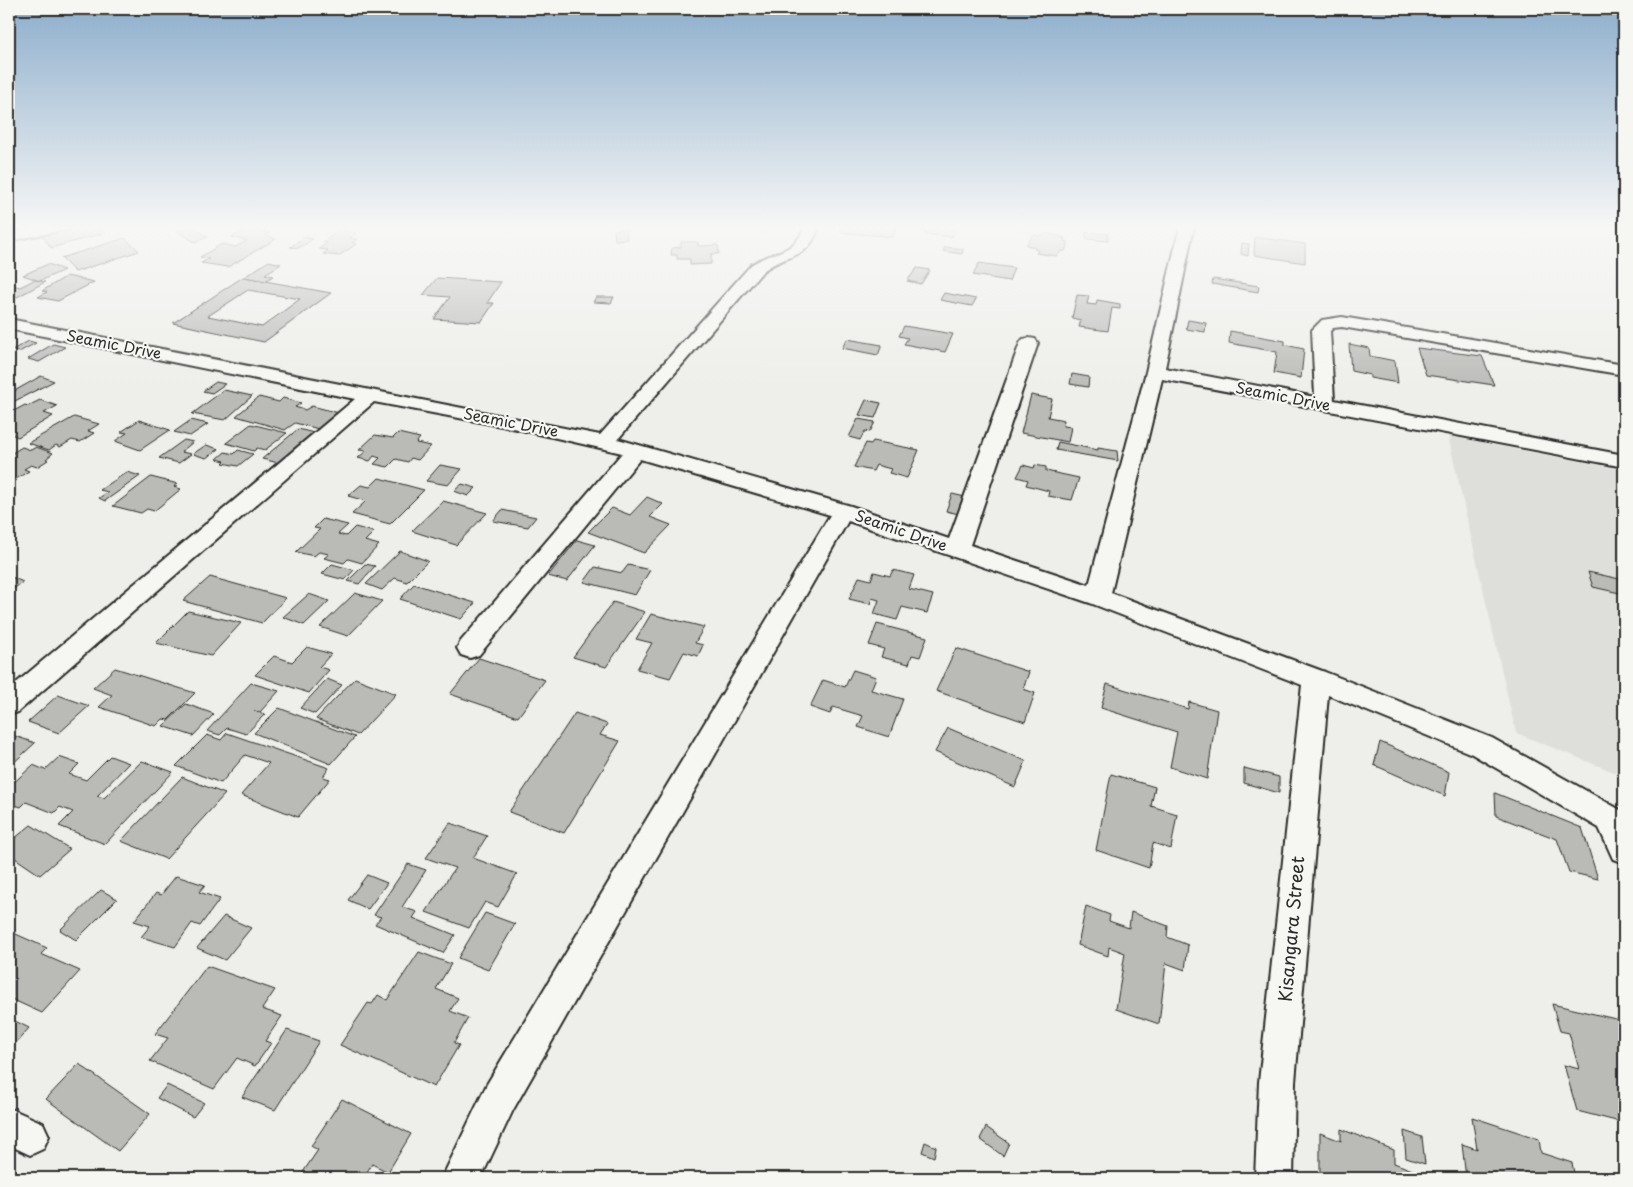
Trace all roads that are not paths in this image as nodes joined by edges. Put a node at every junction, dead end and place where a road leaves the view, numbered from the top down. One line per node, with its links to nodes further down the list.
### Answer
1 (745, 281): 9 (street)
2 (1175, 281): 6 (street)
3 (9, 324): 7 (street, Seamic Drive)
4 (1029, 343): 13 (street)
5 (1624, 370): 8 (street)
6 (1155, 372): 8 (street, Seamic Drive); 14 (street)
7 (370, 396): 9 (street, Seamic Drive); 17 (street)
8 (1325, 405): 11 (street, Seamic Drive)
9 (605, 442): 10 (street, Seamic Drive)
10 (636, 451): 12 (street, Seamic Drive); 15 (street)
11 (1624, 461)
12 (843, 511): 13 (street, Seamic Drive); 20 (street)
13 (957, 549): 14 (street, Seamic Drive)
14 (1098, 597): 16 (street, Seamic Drive)
15 (470, 648)
16 (1316, 679): 18 (street, Seamic Drive); 21 (street, Kisangara Street)
17 (9, 704)
18 (1617, 822): 19 (street)
19 (1624, 848)
20 (461, 1178)
21 (1274, 1178)

